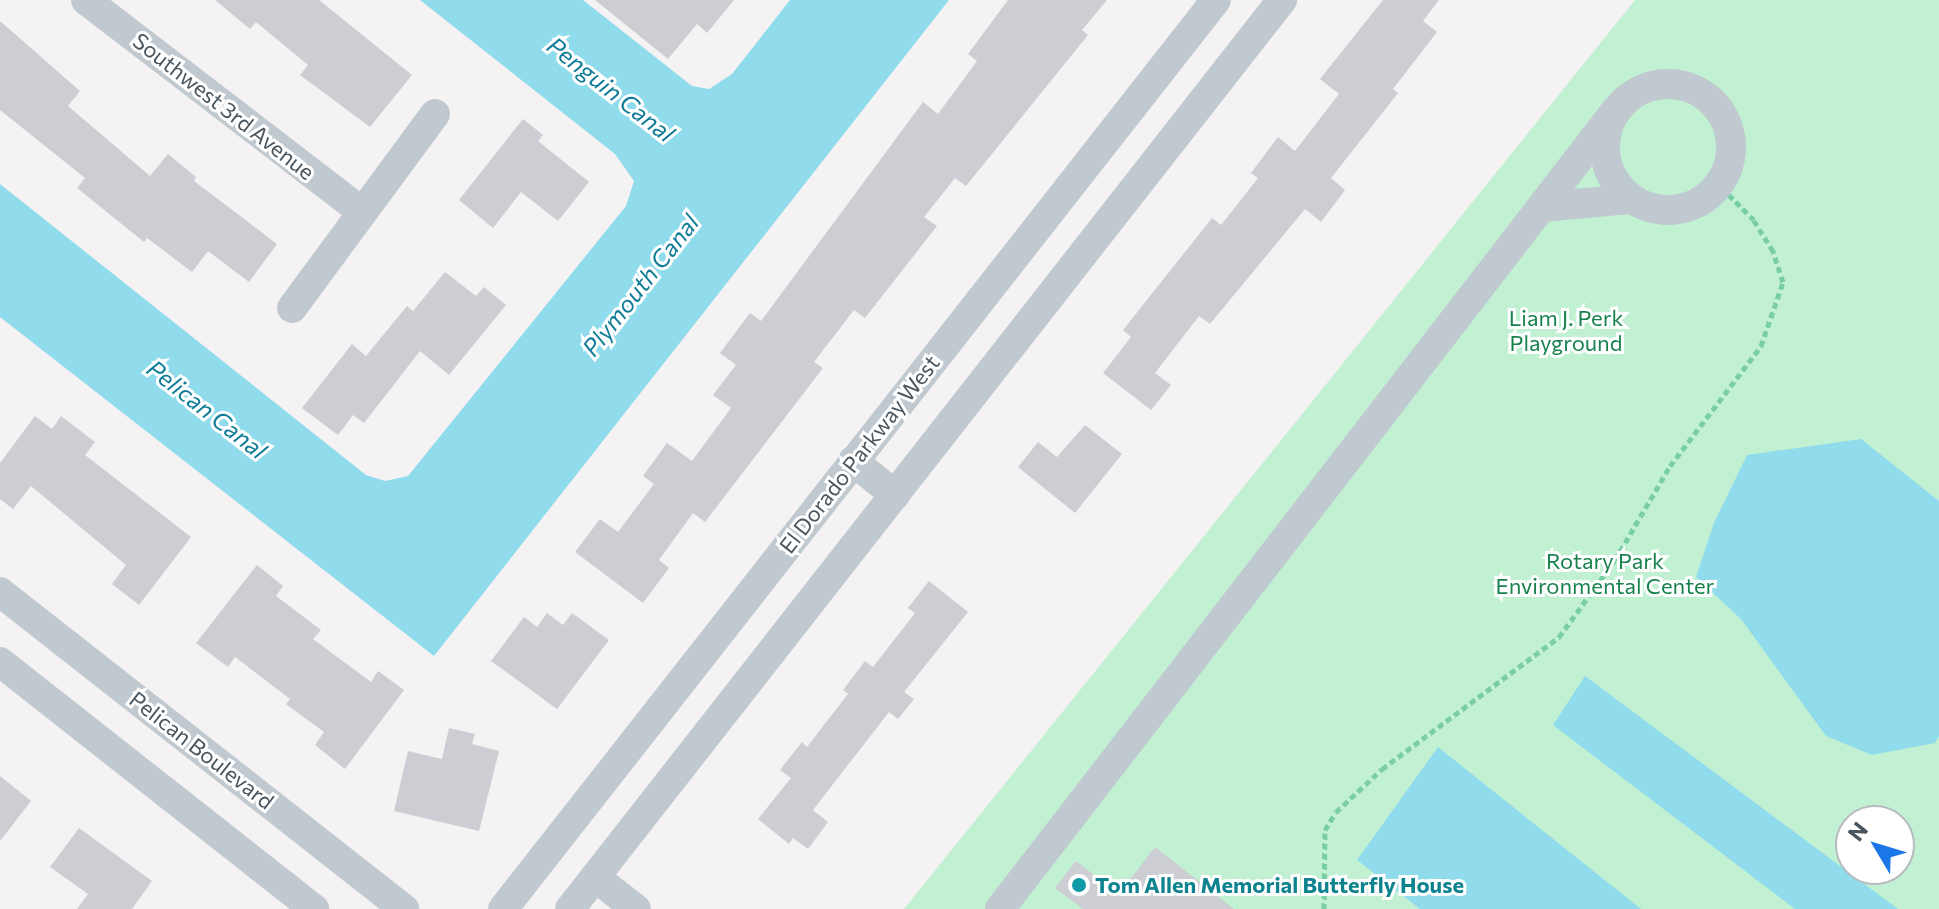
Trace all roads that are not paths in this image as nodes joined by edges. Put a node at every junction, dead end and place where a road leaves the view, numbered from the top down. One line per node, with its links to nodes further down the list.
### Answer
1 (86, 0): 8 (street, Southwest 3rd Avenue)
2 (1216, 0): 10 (street, El Dorado Parkway West)
3 (1282, 0): 11 (street)
4 (1617, 109): 6 (street); 6 (street); 7 (street)
5 (435, 114): 8 (street)
6 (1630, 199): 7 (street)
7 (1542, 207): 20 (street)
8 (362, 212): 9 (street)
9 (292, 308)
10 (853, 461): 11 (street); 17 (street, El Dorado Parkway West)
11 (895, 495): 14 (street)
12 (0, 592): 16 (street, Pelican Boulevard)
13 (0, 662): 15 (street)
14 (595, 877): 18 (street); 19 (street)
15 (314, 909)
16 (404, 909)
17 (503, 909)
18 (570, 909)
19 (636, 909)
20 (1000, 909)

